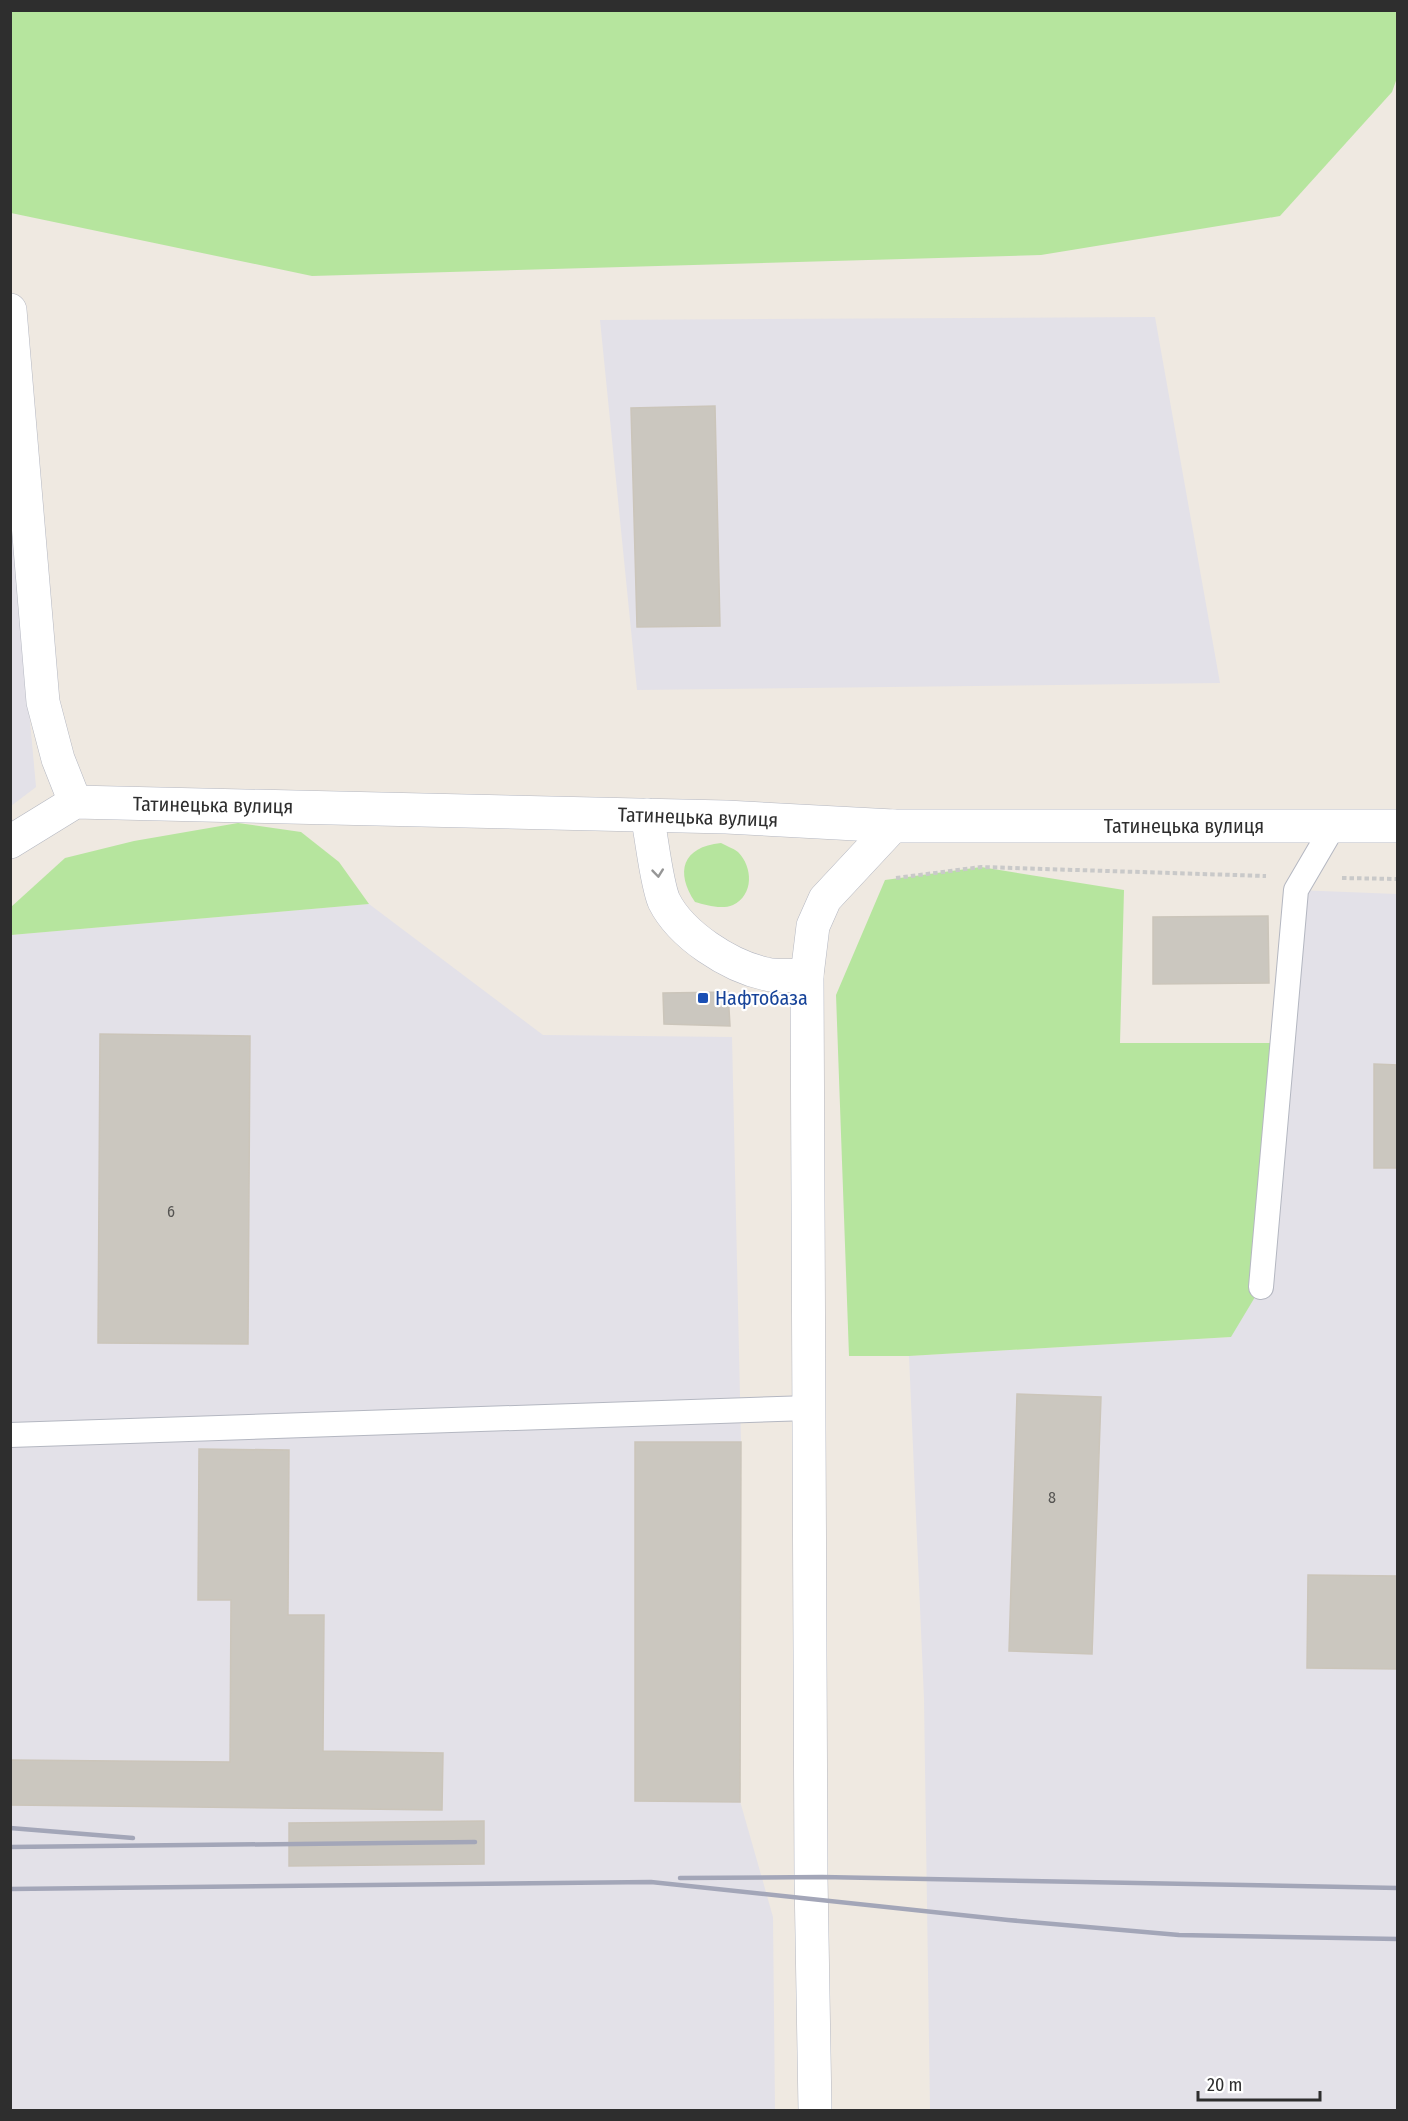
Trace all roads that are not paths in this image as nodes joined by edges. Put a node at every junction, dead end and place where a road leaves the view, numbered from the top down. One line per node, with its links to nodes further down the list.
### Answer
1 (10, 310): 2 (street)
2 (75, 802): 3 (street, Татинецька вулиця); 7 (street)
3 (647, 815): 5 (street, Татинецька вулиця); 8 (street, one-way to 8)
4 (1334, 825): 5 (street, Татинецька вулиця); 6 (street, Татинецька вулиця); 9 (lane)
5 (893, 826): 8 (street)
6 (1398, 826)
7 (10, 842)
8 (807, 975): 10 (street)
9 (1261, 1287)
10 (808, 1408): 11 (lane); 12 (street)
11 (10, 1435)
12 (815, 2110)

